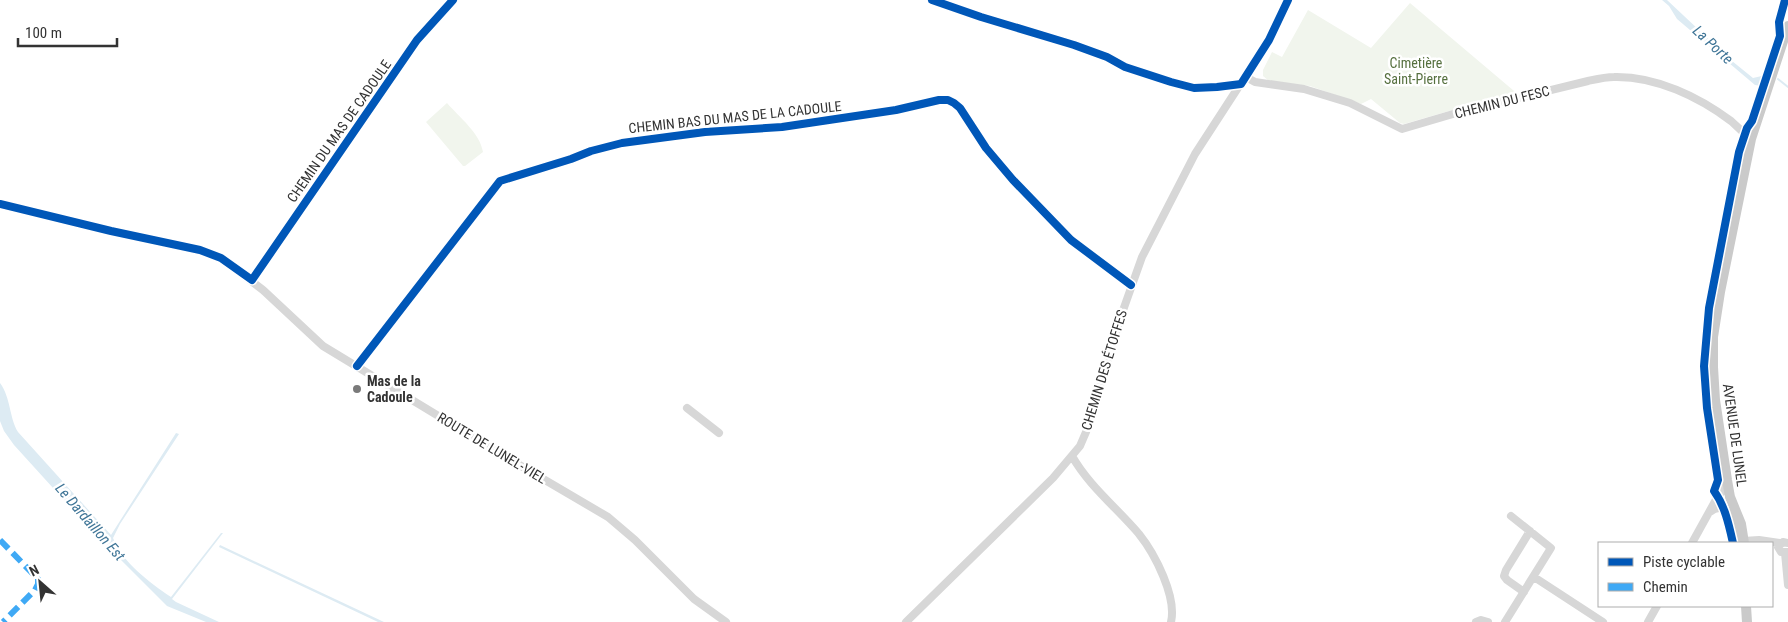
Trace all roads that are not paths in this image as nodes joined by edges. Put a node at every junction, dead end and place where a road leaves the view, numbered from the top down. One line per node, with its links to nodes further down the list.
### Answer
1 (453, 0): 7 (street, CHEMIN DU MAS DE CADOULE)
2 (1288, 0): 4 (street, CHEMIN DES ÉTOFFES)
3 (1788, 26): 5 (main road, AVENUE DE LUNEL)
4 (1246, 77): 5 (street, CHEMIN DU FESC); 8 (street, CHEMIN DES ÉTOFFES)
5 (1751, 139): 13 (main road, AVENUE DE LUNEL)
6 (0, 204): 7 (street, ROUTE DE LUNEL-VIEL)
7 (252, 280): 9 (street, ROUTE DE LUNEL-VIEL)
8 (1131, 284): 9 (street, CHEMIN BAS DU MAS DE LA CADOULE); 12 (street, CHEMIN DES ÉTOFFES)
9 (357, 366): 30 (street, ROUTE DE LUNEL-VIEL)
10 (687, 408): 11 (street)
11 (719, 433)
12 (1072, 456): 31 (street, CHEMIN DES ÉTOFFES); 32 (street)
13 (1727, 480): 14 (main road, AVENUE DE LUNEL); 15 (street)
14 (1730, 497): 17 (main road, AVENUE DE LUNEL); 20 (main road, AVENUE DE LUNEL)
15 (1709, 513): 17 (street); 19 (street)
16 (1511, 516): 18 (street)
17 (1733, 520): 21 (main road, AVENUE DE LUNEL)
18 (1530, 531): 25 (street); 27 (street)
19 (1693, 542)
20 (1741, 542)
21 (1741, 542)
22 (1747, 542): 23 (street)
23 (1765, 542)
24 (1782, 548): 26 (street)
25 (1534, 577): 27 (street); 36 (street)
26 (1788, 585)
27 (1524, 592): 35 (street)
28 (1656, 607): 37 (street)
29 (1746, 607): 38 (main road)
30 (726, 622)
31 (906, 622)
32 (1170, 622)
33 (1476, 622): 34 (street)
34 (1488, 622)
35 (1505, 622)
36 (1603, 622)
37 (1648, 622)
38 (1747, 622)

